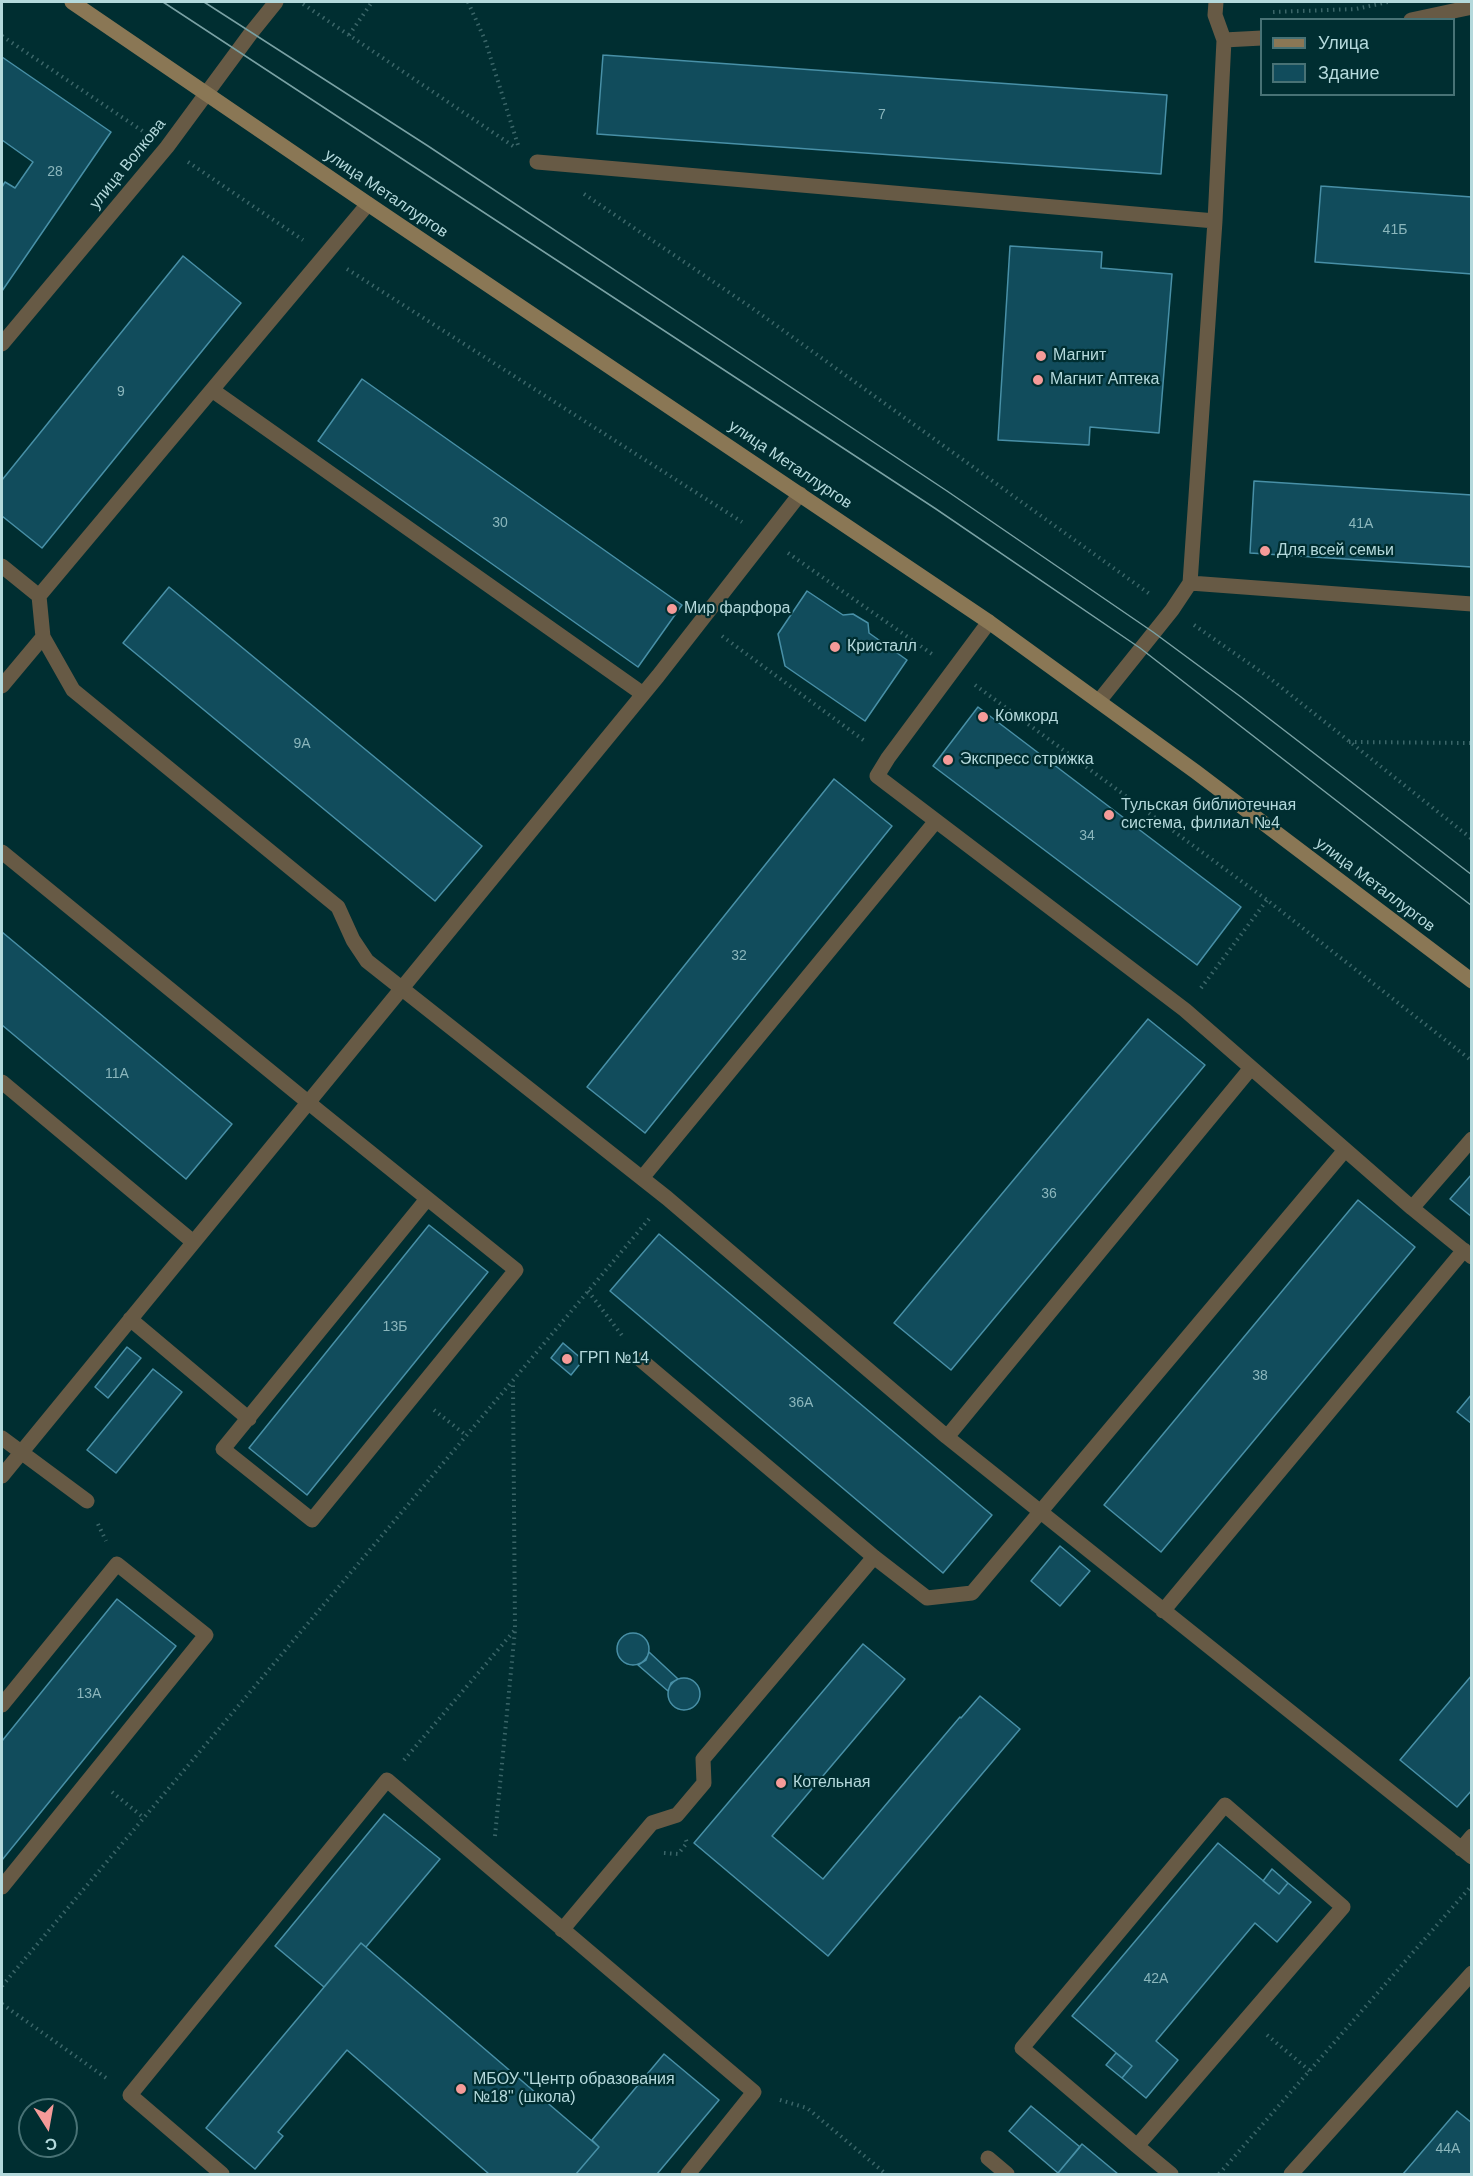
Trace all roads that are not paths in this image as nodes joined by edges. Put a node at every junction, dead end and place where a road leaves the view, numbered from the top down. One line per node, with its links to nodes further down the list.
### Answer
1 (72, 2): 8 (main road, улица Металлургов)
2 (276, 2): 8 (street, улица Волкова)
3 (1216, 2): 7 (street)
4 (1472, 7): 5 (street)
5 (1420, 18)
6 (1260, 38): 7 (street)
7 (1224, 40): 11 (street)
8 (207, 93): 10 (main road, улица Металлургов); 12 (street, улица Волкова)
9 (537, 162): 11 (street)
10 (368, 204): 13 (street); 14 (main road, улица Металлургов)
11 (1215, 221): 16 (street)
12 (2, 341)
13 (212, 390): 17 (street); 22 (street)
14 (800, 494): 19 (main road, улица Металлургов); 22 (street)
15 (2, 566): 17 (street)
16 (1190, 583): 18 (street); 23 (street)
17 (39, 596): 20 (street)
18 (1472, 604)
19 (989, 622): 23 (main road, улица Металлургов); 24 (street)
20 (43, 637): 21 (street); 27 (street)
21 (2, 686)
22 (643, 694): 27 (street)
23 (1099, 702): 26 (main road, улица Металлургов)
24 (936, 821): 28 (street); 33 (street)
25 (2, 852): 30 (street)
26 (1472, 981)
27 (403, 987): 30 (street); 33 (street)
28 (1251, 1068): 32 (street); 41 (street)
29 (2, 1082): 36 (street)
30 (308, 1102): 34 (street); 36 (street)
31 (1472, 1139): 35 (street)
32 (1345, 1150): 35 (street); 46 (street)
33 (642, 1178): 41 (street)
34 (427, 1199): 40 (street); 40 (street)
35 (1412, 1208): 37 (street)
36 (192, 1241): 38 (street)
37 (1468, 1253): 48 (street)
38 (130, 1319): 40 (street); 43 (street)
39 (641, 1360): 47 (street)
40 (249, 1419)
41 (947, 1437): 46 (street)
42 (2, 1438): 43 (street)
43 (21, 1451): 44 (street); 45 (street)
44 (2, 1476)
45 (87, 1501)
46 (1041, 1513): 47 (street); 48 (street)
47 (874, 1557): 53 (street)
48 (1163, 1611): 51 (street)
49 (3, 1701): 52 (street)
50 (1472, 1836): 51 (street)
51 (1466, 1853)
52 (2, 1887)
53 (562, 1930): 57 (street); 58 (street)
54 (1472, 1973): 61 (street)
55 (1137, 2146): 55 (street); 60 (street)
56 (988, 2158): 59 (street)
57 (222, 2175)
58 (688, 2175)
59 (1007, 2175)
60 (1171, 2175)
61 (1291, 2175)

